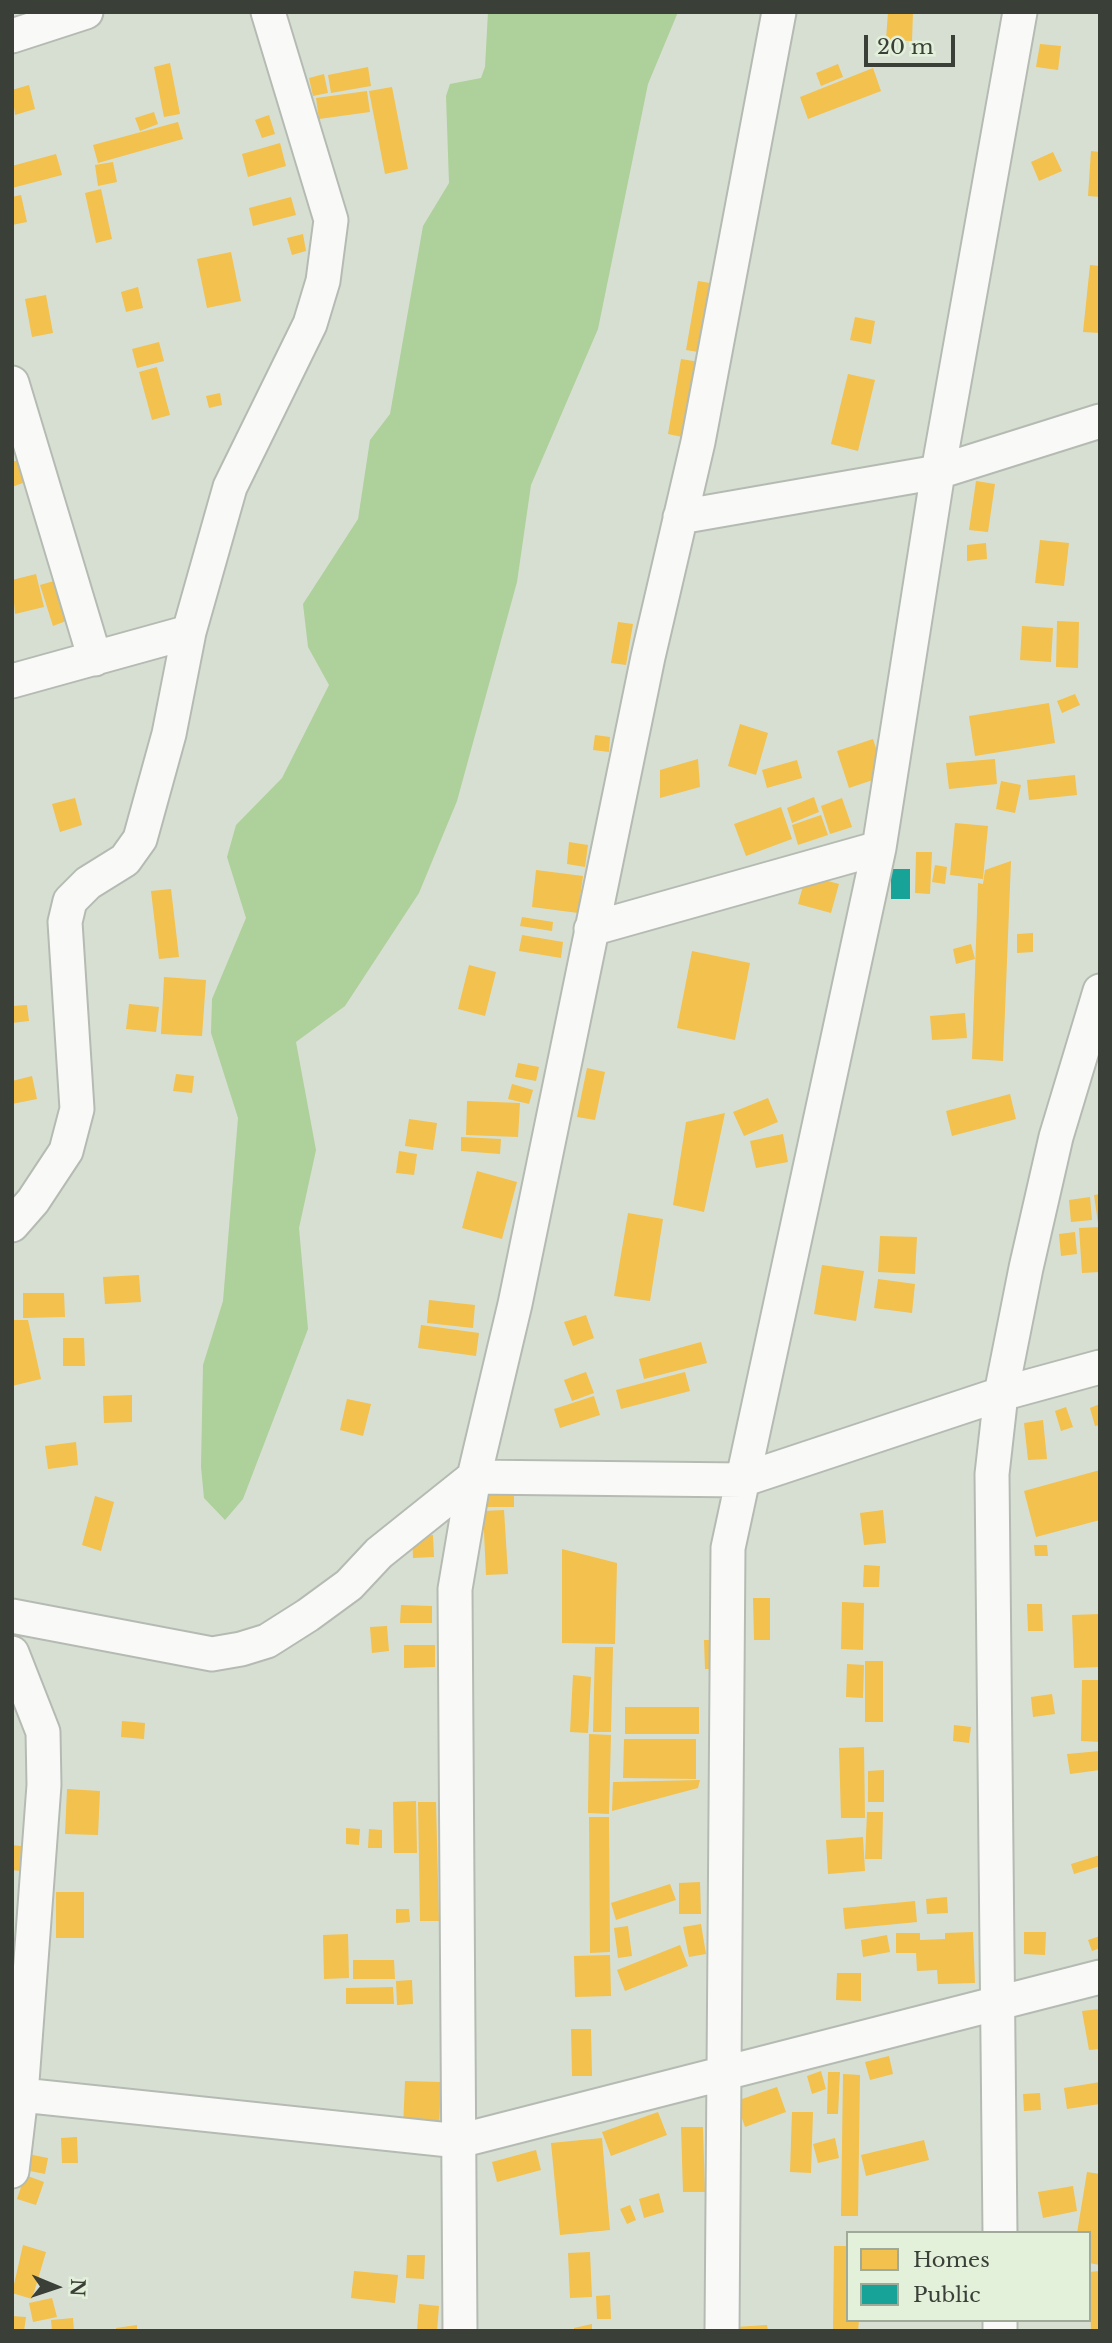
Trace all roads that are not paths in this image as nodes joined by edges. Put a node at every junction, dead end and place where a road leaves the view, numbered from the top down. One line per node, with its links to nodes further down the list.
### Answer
1 (86, 12): 5 (street)
2 (268, 12): 10 (street)
3 (779, 12): 9 (street)
4 (1020, 12): 8 (street)
5 (12, 36)
6 (12, 383): 11 (street)
7 (1100, 421): 8 (street)
8 (939, 472): 9 (street); 13 (street)
9 (680, 517): 14 (street)
10 (189, 632): 11 (street); 16 (street)
11 (94, 659): 12 (street)
12 (12, 681)
13 (879, 848): 14 (street); 20 (street)
14 (591, 929): 19 (street)
15 (1100, 991): 18 (street)
16 (12, 1225)
17 (1100, 1367): 18 (street)
18 (1001, 1394): 20 (street); 25 (street)
19 (474, 1476): 20 (street); 21 (street); 28 (street)
20 (742, 1480): 26 (street)
21 (12, 1616)
22 (12, 1653): 23 (street)
23 (22, 1931): 27 (street)
24 (1100, 1977): 25 (street)
25 (998, 2000): 26 (street); 30 (street)
26 (725, 2071): 28 (street); 32 (street)
27 (17, 2094): 28 (street); 29 (street)
28 (459, 2141): 31 (street)
29 (12, 2171)
30 (1000, 2231)
31 (460, 2331)
32 (722, 2331)

